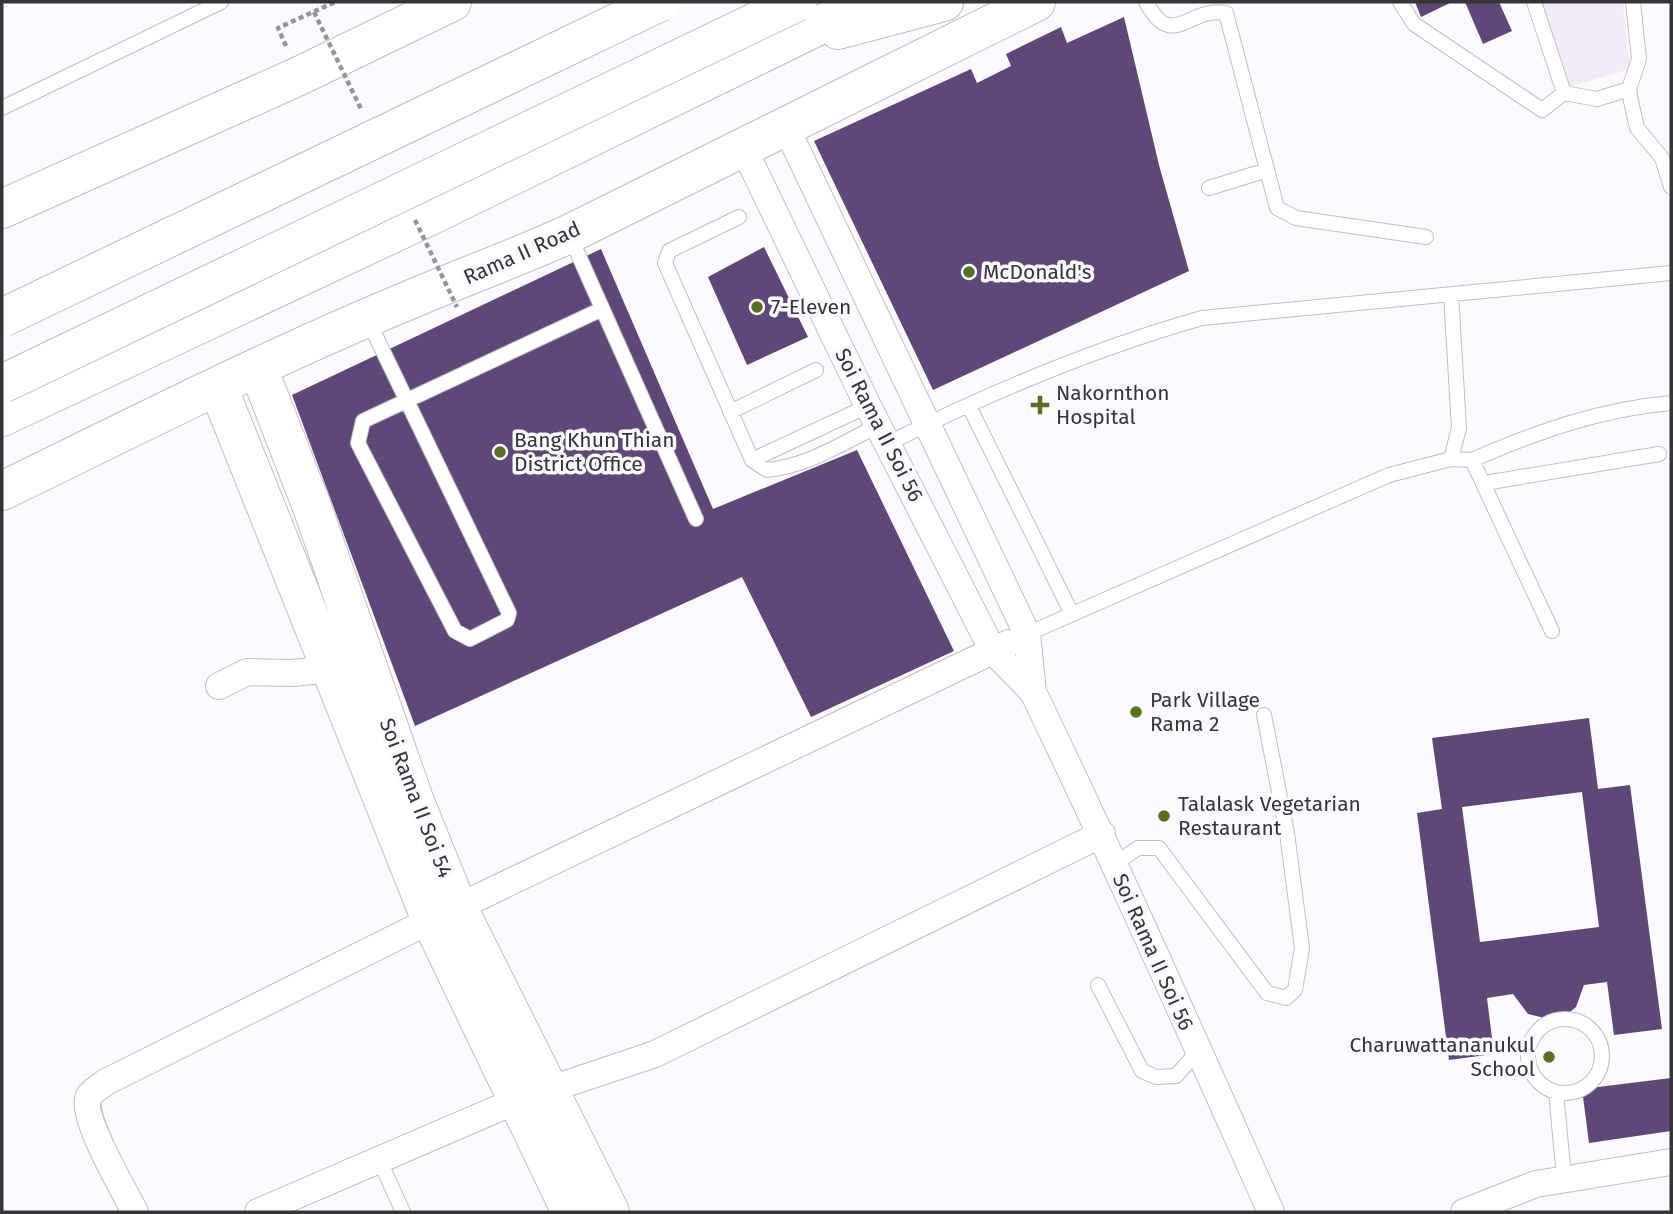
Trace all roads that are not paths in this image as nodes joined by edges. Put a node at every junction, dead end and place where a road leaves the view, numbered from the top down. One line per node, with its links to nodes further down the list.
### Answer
1 (221, 2): 16 (lane)
2 (452, 2): 22 (main road)
3 (624, 2): 28 (main road)
4 (660, 2): 30 (main road, bridge)
5 (797, 2): 34 (main road, bridge)
6 (867, 2): 13 (main road)
7 (944, 2): 13 (main road)
8 (1035, 2): 17 (main road, Rama II Road)
9 (1146, 2): 19 (lane)
10 (1400, 2): 15 (lane)
11 (1534, 2): 15 (lane)
12 (1633, 2): 14 (lane)
13 (777, 45): 40 (main road)
14 (1629, 89): 15 (lane); 20 (lane)
15 (1564, 93)
16 (2, 108)
17 (786, 127): 18 (main road, Rama II Road); 42 (street, Soi Rama II Soi 56)
18 (743, 147): 24 (main road, Rama II Road); 41 (street, Soi Rama II Soi 56)
19 (1268, 170): 21 (lane); 25 (lane)
20 (1671, 187)
21 (1209, 188)
22 (2, 209)
23 (739, 217): 39 (lane)
24 (569, 234): 29 (lane); 31 (main road, Rama II Road)
25 (1426, 237)
26 (1671, 272): 27 (lane)
27 (1451, 294): 38 (lane); 44 (lane)
28 (2, 302)
29 (600, 310): 36 (lane); 49 (lane)
30 (2, 318)
31 (367, 318): 32 (main road, Rama II Road); 36 (lane)
32 (258, 368): 35 (main road, Rama II Road); 60 (main road, Soi Rama II Soi 54)
33 (816, 370): 39 (lane)
34 (2, 384)
35 (218, 387): 48 (main road, Rama II Road); 54 (main road, Soi Rama II Soi 54)
36 (408, 398): 36 (lane)
37 (1671, 403): 46 (lane)
38 (969, 406): 42 (lane); 50 (lane)
39 (730, 412): 45 (lane)
40 (2, 417)
41 (879, 425): 42 (lane); 45 (lane); 45 (lane); 53 (street, Soi Rama II Soi 56)
42 (926, 425): 52 (street, Soi Rama II Soi 56)
43 (1659, 454): 47 (lane)
44 (1451, 459): 46 (lane); 50 (lane)
45 (752, 460)
46 (1472, 460): 47 (lane)
47 (1485, 482): 51 (lane)
48 (2, 491)
49 (696, 519)
50 (1071, 612): 52 (lane)
51 (1552, 631)
52 (1027, 634): 53 (street); 56 (street, Soi Rama II Soi 56)
53 (993, 651): 56 (street, Soi Rama II Soi 56); 60 (street)
54 (332, 669): 55 (street); 60 (main road, Soi Rama II Soi 54)
55 (219, 686)
56 (1033, 692): 58 (street, Soi Rama II Soi 56)
57 (1264, 715): 59 (lane)
58 (1102, 834): 59 (street, Soi Rama II Soi 56); 64 (street)
59 (1115, 864): 62 (street, Soi Rama II Soi 56)
60 (444, 914): 64 (main road, Soi Rama II Soi 54); 69 (street)
61 (1098, 985): 62 (lane)
62 (1197, 1052): 74 (street, Soi Rama II Soi 56)
63 (1556, 1092): 63 (lane); 67 (lane)
64 (534, 1094): 65 (street); 72 (main road, Soi Rama II Soi 54); 73 (main road, Soi Rama II Soi 54)
65 (379, 1158): 68 (street); 71 (lane)
66 (1671, 1162): 67 (street)
67 (1564, 1177): 75 (street)
68 (291, 1206): 70 (street)
69 (135, 1212)
70 (258, 1212)
71 (403, 1212)
72 (572, 1212)
73 (610, 1212)
74 (1271, 1212)
75 (1464, 1212)

